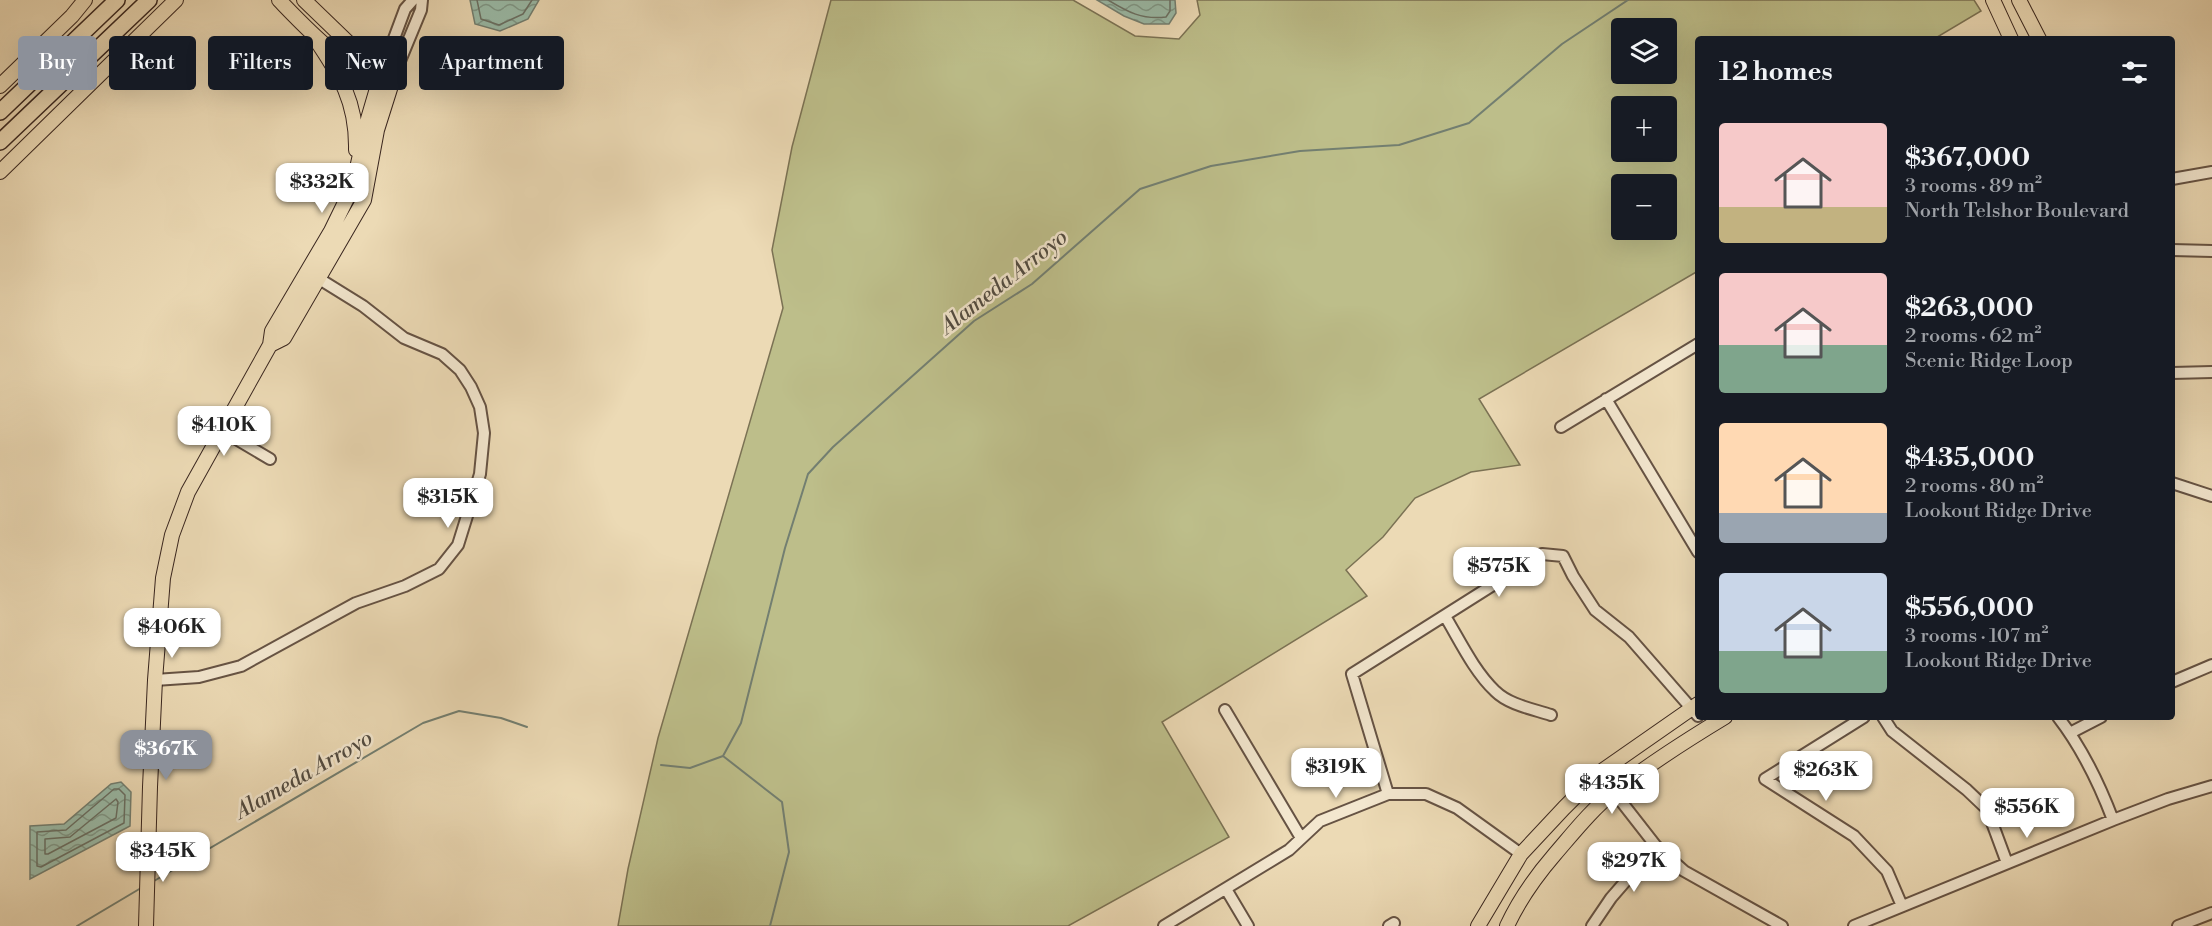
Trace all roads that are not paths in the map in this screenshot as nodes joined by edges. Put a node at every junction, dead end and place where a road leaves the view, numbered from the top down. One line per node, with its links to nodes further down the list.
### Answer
1 (85, 0): 20 (main road)
2 (117, 0): 24 (highway)
3 (149, 0): 23 (highway)
4 (176, 0): 27 (main road)
5 (279, 0): 12 (main road)
6 (304, 0): 11 (main road)
7 (413, 0): 14 (street)
8 (422, 0): 18 (street)
9 (1993, 0): 15 (main road)
10 (2019, 0): 16 (main road)
11 (316, 12): 12 (main road); 13 (main road)
12 (302, 24): 17 (main road)
13 (341, 36)
14 (398, 36)
15 (2010, 36)
16 (2037, 36)
17 (314, 37): 19 (main road); 31 (main road)
18 (407, 37)
19 (325, 46)
20 (0, 86)
21 (382, 90): 31 (main road)
22 (384, 90): 34 (main road)
23 (35, 110): 25 (highway); 26 (highway)
24 (0, 112)
25 (0, 142)
26 (0, 150)
27 (0, 172)
28 (2212, 172): 29 (street); 30 (street)
29 (2175, 178)
30 (2212, 178)
31 (353, 186): 34 (main road)
32 (2175, 250): 33 (street)
33 (2212, 251)
34 (313, 275): 40 (main road); 47 (street)
35 (1695, 349): 38 (street)
36 (2212, 372): 37 (street)
37 (2175, 373)
38 (1606, 399): 39 (street); 44 (street)
39 (1561, 427)
40 (221, 430): 41 (street); 47 (main road)
41 (270, 459)
42 (2175, 484): 43 (street)
43 (2212, 496)
44 (1695, 547)
45 (1445, 616): 50 (street); 51 (street); 62 (street)
46 (2212, 664): 48 (street)
47 (155, 680): 72 (main road)
48 (2175, 680)
49 (1225, 710): 64 (street)
50 (1695, 711)
51 (1551, 715)
52 (1695, 717): 59 (main road)
53 (1695, 719): 61 (main road)
54 (1859, 720): 69 (street)
55 (1885, 720): 67 (street)
56 (2060, 720): 58 (street)
57 (2095, 720): 58 (street)
58 (2070, 733): 63 (street)
59 (1599, 773): 61 (street); 66 (main road)
60 (2212, 786): 63 (street)
61 (1613, 792): 65 (street); 76 (main road)
62 (1388, 794): 64 (street); 66 (street)
63 (2113, 820): 67 (street)
64 (1301, 838): 68 (street)
65 (1656, 846): 77 (street); 78 (street)
66 (1521, 854): 75 (main road)
67 (2007, 863): 69 (street)
68 (1226, 889): 73 (street); 74 (street)
69 (1902, 906): 79 (street)
70 (2212, 913): 71 (street)
71 (2181, 925)
72 (146, 926)
73 (1164, 926)
74 (1248, 926)
75 (1478, 926)
76 (1507, 926)
77 (1592, 926)
78 (1782, 926)
79 (1854, 926)

